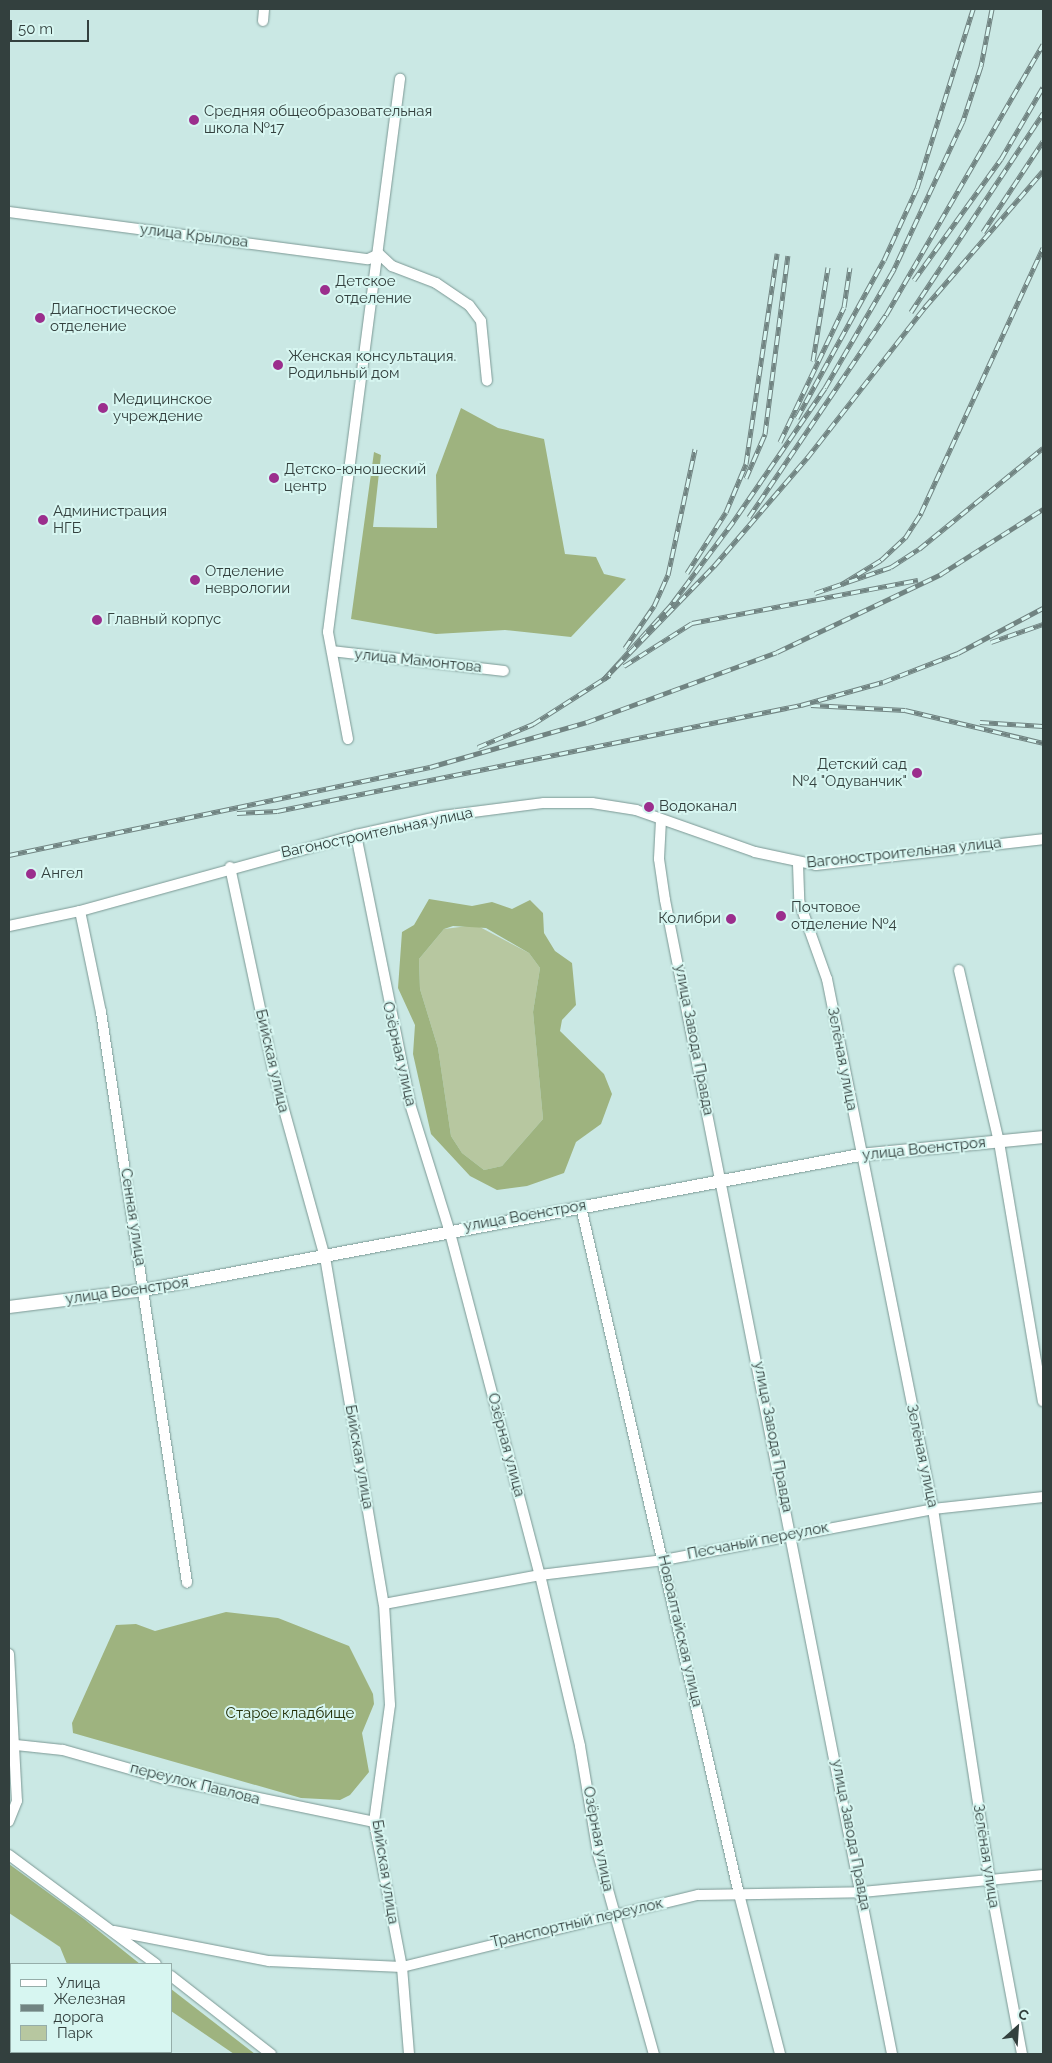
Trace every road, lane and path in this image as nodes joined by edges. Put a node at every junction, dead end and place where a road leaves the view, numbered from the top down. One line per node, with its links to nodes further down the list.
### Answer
1 (264, 9): 2 (street)
2 (263, 21)
3 (400, 79): 5 (street)
4 (9, 212): 5 (street, улица Крылова)
5 (379, 254): 6 (street); 7 (street)
6 (488, 381)
7 (332, 651): 8 (street, улица Мамонтова); 9 (street)
8 (504, 671)
9 (348, 740)
10 (661, 820): 11 (street, Вагоностроительная улица); 13 (street, Вагоностроительная улица); 21 (street, улица Завода Правда)
11 (356, 835): 14 (street, Вагоностроительная улица); 23 (street, Озёрная улица)
12 (1043, 839): 13 (street, Вагоностроительная улица)
13 (798, 864): 20 (street, Зелёная улица)
14 (230, 867): 15 (street, Вагоностроительная улица); 24 (street, Бийская улица)
15 (80, 911): 16 (street, Вагоностроительная улица); 25 (street, Сенная улица)
16 (9, 926)
17 (959, 970): 19 (street)
18 (1043, 1137): 19 (street, улица Военстроя)
19 (999, 1142): 20 (street, улица Военстроя); 27 (street)
20 (860, 1155): 21 (street, улица Военстроя); 29 (street, Зелёная улица)
21 (723, 1178): 22 (street, улица Военстроя); 30 (street, улица Завода Правда)
22 (582, 1207): 23 (street, улица Военстроя); 31 (street, Новоалтайская улица)
23 (449, 1230): 24 (street, улица Военстроя); 32 (street, Озёрная улица)
24 (324, 1257): 25 (street, улица Военстроя); 34 (street, Бийская улица)
25 (144, 1290): 26 (street, улица Военстроя); 33 (street, Сенная улица)
26 (9, 1307)
27 (1043, 1401)
28 (1043, 1497): 29 (street, Песчаный переулок)
29 (933, 1509): 30 (street, Песчаный переулок); 41 (street, Зелёная улица)
30 (791, 1533): 31 (street, Песчаный переулок); 42 (street, улица Завода Правда)
31 (664, 1560): 32 (street, Песчаный переулок); 43 (street, Новоалтайская улица)
32 (540, 1575): 34 (street, Песчаный переулок); 44 (street, Озёрная улица)
33 (187, 1584)
34 (384, 1604): 38 (street, Бийская улица)
35 (9, 1654): 36 (street)
36 (16, 1745): 37 (street); 38 (street, переулок Павлова)
37 (9, 1821)
38 (374, 1822): 47 (street, Бийская улица)
39 (9, 1855): 45 (street)
40 (1043, 1875): 41 (street, Транспортный переулок)
41 (990, 1883): 42 (street, Транспортный переулок); 54 (street, Зелёная улица)
42 (862, 1892): 43 (street, Транспортный переулок); 53 (street, улица Завода Правда)
43 (738, 1894): 44 (street, Транспортный переулок); 52 (street, Новоалтайская улица)
44 (614, 1914): 47 (street, Транспортный переулок); 51 (street, Озёрная улица)
45 (114, 1931): 46 (street); 47 (street, Транспортный переулок)
46 (155, 1963)
47 (402, 1967): 50 (street, Бийская улица)
48 (172, 1977): 49 (street)
49 (272, 2054)
50 (409, 2054)
51 (654, 2054)
52 (780, 2054)
53 (892, 2054)
54 (1022, 2054)

